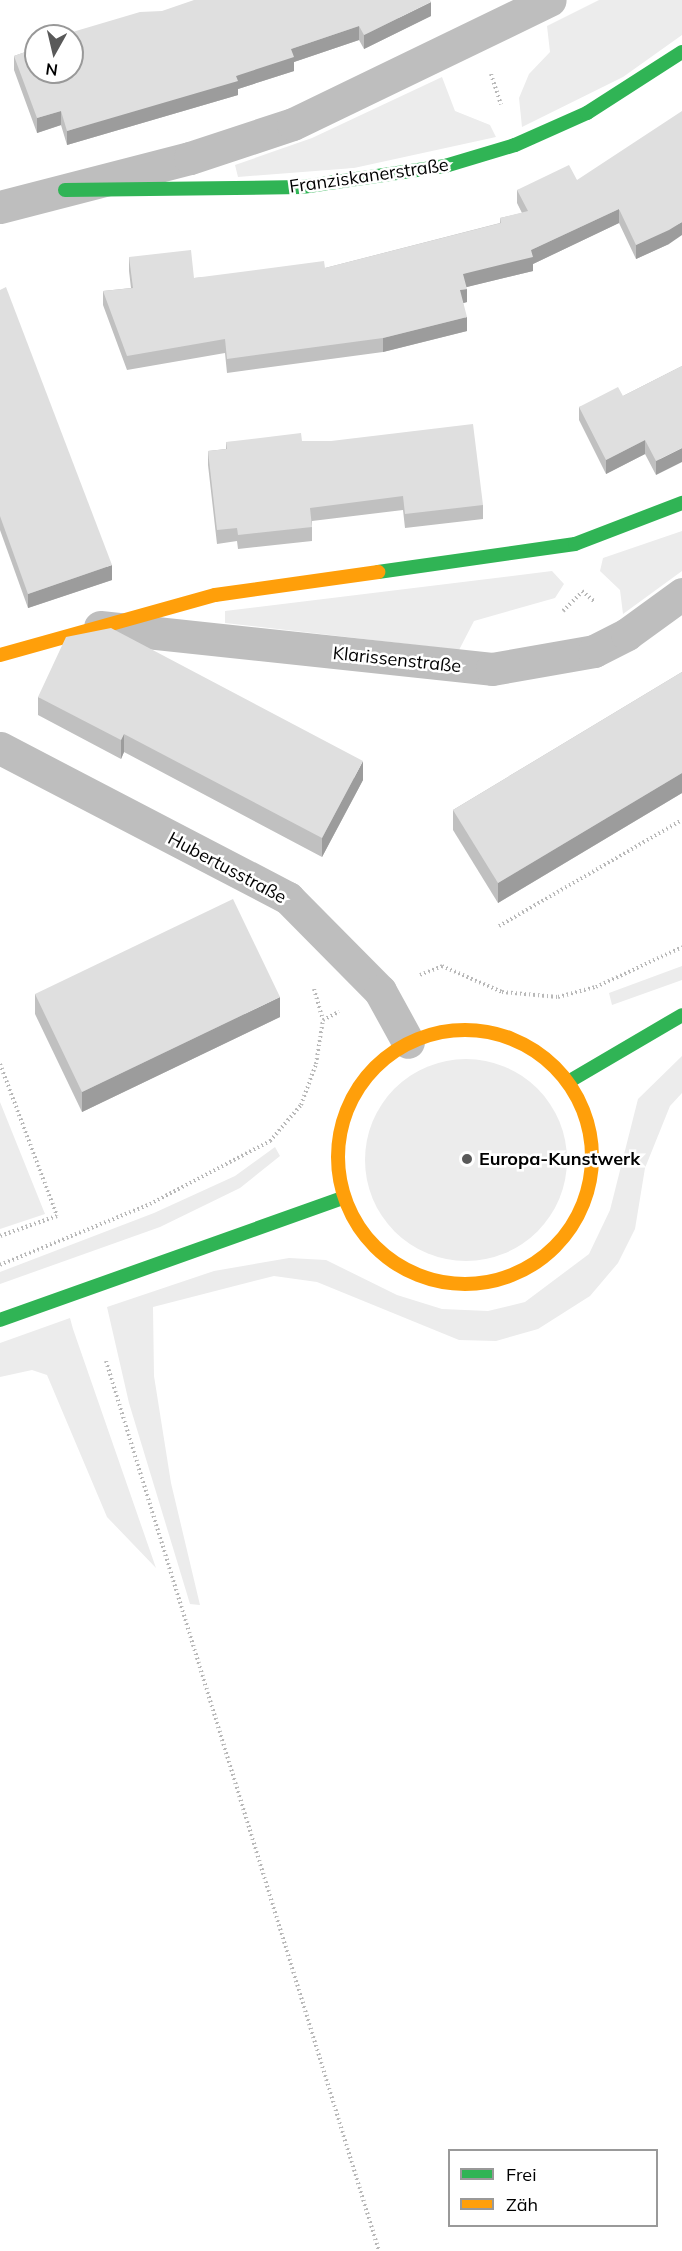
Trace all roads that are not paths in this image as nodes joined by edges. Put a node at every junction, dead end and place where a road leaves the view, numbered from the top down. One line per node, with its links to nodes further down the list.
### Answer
1 (550, 0): 3 (street, Franziskanerstraße)
2 (682, 52): 3 (street, Franziskanerstraße)
3 (65, 190): 4 (street, Franziskanerstraße)
4 (0, 207)
5 (682, 503): 7 (street, Klarissenstraße)
6 (682, 594): 7 (street, Klarissenstraße)
7 (95, 626): 8 (street, Klarissenstraße)
8 (0, 655)
9 (0, 748): 11 (street, Hubertusstraße)
10 (682, 1015): 12 (street)
11 (408, 1042): 12 (street); 13 (street)
12 (568, 1082): 13 (street)
13 (343, 1198): 14 (street)
14 (0, 1320)

